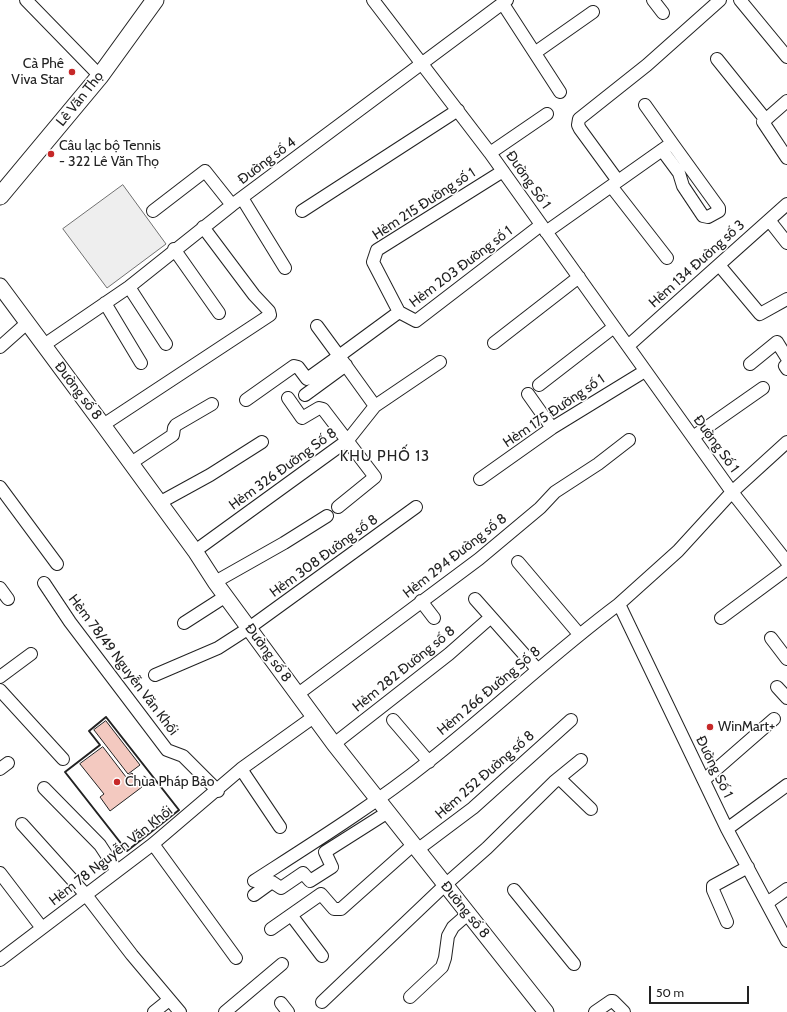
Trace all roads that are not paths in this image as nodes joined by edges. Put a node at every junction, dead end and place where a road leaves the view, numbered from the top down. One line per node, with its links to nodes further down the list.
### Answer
1 (26, 0): 14 (street)
2 (155, 0): 14 (main road, Lê Văn Thọ)
3 (373, 0): 13 (street, Đường Số 1)
4 (653, 0): 9 (street)
5 (720, 0): 26 (street)
6 (740, 0): 11 (street)
7 (505, 2): 10 (street); 13 (street, Đường số 4)
8 (593, 12): 10 (street)
9 (663, 13)
10 (536, 52): 15 (street)
11 (787, 57)
12 (717, 59): 20 (street)
13 (422, 64): 18 (street, Đường Số 1); 28 (street, Đường số 4)
14 (100, 76): 27 (main road, Lê Văn Thọ)
15 (560, 92)
16 (787, 101): 20 (street)
17 (645, 105): 21 (street)
18 (458, 110): 23 (street, Đường Số 1); 31 (street)
19 (547, 114): 23 (street)
20 (766, 120): 24 (street)
21 (672, 143): 22 (street); 22 (street)
22 (662, 150): 26 (street)
23 (490, 153): 25 (street, Đường Số 1)
24 (787, 158)
25 (503, 171): 34 (street, Đường Số 1); 45 (street, Hẻm 215 Đường số 1)
26 (614, 184): 34 (street); 37 (street)
27 (0, 196)
28 (237, 202): 30 (street); 33 (street, Đường số 4); 39 (street)
29 (787, 204): 32 (street, Hẻm 134 Đường số 3)
30 (153, 211)
31 (302, 211)
32 (769, 220): 35 (street); 38 (street, Hẻm 134 Đường số 3)
33 (203, 227): 36 (street, Đường số 4); 71 (street)
34 (544, 228): 40 (street, Đường Số 1); 45 (street, Hẻm 203 Đường số 1)
35 (787, 242)
36 (174, 249): 42 (street, Đường số 4); 46 (street)
37 (667, 258)
38 (719, 264): 43 (street); 54 (street, Hẻm 134 Đường số 3)
39 (285, 268)
40 (579, 277): 49 (street, Đường Số 1); 50 (street)
41 (0, 286): 47 (street, Đường số 8)
42 (129, 286): 44 (street, Đường số 4); 51 (street)
43 (787, 299)
44 (105, 303): 52 (street, Đường số 4); 58 (street)
45 (399, 312): 56 (street, Hẻm 203 Đường số 1)
46 (219, 313)
47 (27, 323): 52 (street, Đường số 8); 53 (street)
48 (317, 326): 56 (street)
49 (614, 327): 54 (street, Đường Số 1); 63 (street)
50 (494, 343)
51 (166, 344)
52 (44, 345): 71 (street, Đường số 8)
53 (0, 346)
54 (628, 346): 62 (street, Đường Số 1)
55 (787, 358): 59 (street)
56 (342, 361): 66 (street); 68 (street); 70 (street)
57 (440, 362): 70 (street, Hẻm 326 Đường Số 8)
58 (141, 363)
59 (750, 364)
60 (787, 364): 61 (street)
61 (787, 369)
62 (645, 371): 72 (street, Hẻm 175 Đường số 1); 73 (street, Đường Số 1)
63 (539, 385)
64 (763, 388): 73 (street)
65 (528, 394): 72 (street)
66 (305, 395)
67 (288, 398): 74 (street)
68 (246, 400)
69 (212, 404): 78 (street)
70 (375, 406): 74 (street, Hẻm 326 Đường Số 8)
71 (104, 425): 78 (street, Đường số 8)
72 (552, 428): 79 (street, Hẻm 175 Đường số 1)
73 (693, 437): 81 (street, Đường Số 1)
74 (348, 440): 83 (street); 86 (street, Hẻm 326 Đường Số 8)
75 (629, 440): 97 (street, Hẻm 294 Đường số 8)
76 (262, 442): 82 (street)
77 (787, 442): 81 (street)
78 (131, 462): 82 (street, Đường số 8)
79 (480, 480)
80 (0, 487): 89 (street)
81 (732, 492): 88 (street); 98 (street, Đường Số 1)
82 (159, 503): 86 (street, Đường số 8)
83 (338, 507)
84 (416, 507): 103 (street, Hẻm 308 Đường số 8)
85 (327, 516): 91 (street)
86 (195, 551): 91 (street, Đường số 8)
87 (518, 562): 104 (street)
88 (787, 562)
89 (57, 564)
90 (787, 569): 101 (street)
91 (215, 582): 94 (street, Đường số 8)
92 (44, 583): 128 (street, Hẻm 78/49 Nguyễn Văn Khối)
93 (0, 588): 95 (street)
94 (226, 596): 102 (street); 103 (street, Đường số 8)
95 (8, 599)
96 (475, 599): 99 (street)
97 (421, 601): 100 (street); 113 (street, Hẻm 294 Đường số 8)
98 (619, 604): 104 (street, Hẻm 266 Đường Số 8); 125 (street, Đường Số 1)
99 (491, 617): 108 (street); 119 (street, Hẻm 282 Đường số 8)
100 (434, 618)
101 (721, 618)
102 (184, 623)
103 (249, 628): 109 (street, Hẻm 308 Đường số 8); 113 (street, Đường số 8)
104 (579, 634): 108 (street, Hẻm 266 Đường Số 8)
105 (771, 638): 107 (street)
106 (31, 654): 110 (street)
107 (787, 659)
108 (537, 670): 122 (street, Hẻm 266 Đường Số 8)
109 (156, 675)
110 (0, 677)
111 (777, 687): 114 (street)
112 (0, 690): 120 (street)
113 (298, 694): 115 (street, Đường số 8)
114 (787, 698)
115 (315, 716): 119 (street, Đường số 8); 123 (street, Hẻm 78 Nguyễn Văn Khối)
116 (774, 719): 125 (street)
117 (393, 720): 122 (street)
118 (571, 720): 136 (street, Hẻm 252 Đường số 8)
119 (334, 744): 129 (street, Đường số 8)
120 (63, 759)
121 (581, 760): 124 (street)
122 (428, 762): 129 (street, Hẻm 266 Đường Số 8)
123 (241, 769): 128 (street, Hẻm 78 Nguyễn Văn Khối); 133 (street)
124 (558, 778): 130 (street); 141 (street)
125 (704, 780): 134 (street, Đường Số 1)
126 (787, 785): 134 (street)
127 (44, 788): 138 (street)
128 (218, 791): 135 (street, Hẻm 78 Nguyễn Văn Khối)
129 (378, 799): 131 (street, Đường số 8); 140 (street, Hẻm 266 Đường Số 8)
130 (591, 809)
131 (388, 812): 136 (street, Đường số 8); 145 (street)
132 (22, 824): 144 (street)
133 (280, 827)
134 (727, 829): 137 (street, Đường Số 1)
135 (153, 844): 138 (street, Hẻm 78 Nguyễn Văn Khối); 154 (street)
136 (415, 847): 141 (street, Đường số 8); 148 (street, Hẻm 252 Đường số 8)
137 (748, 867): 146 (street, Đường Số 1); 149 (street)
138 (117, 871): 144 (street, Hẻm 78 Nguyễn Văn Khối)
139 (0, 873): 150 (street)
140 (254, 881)
141 (444, 885): 147 (street, Đường số 8); 160 (street)
142 (787, 889): 146 (street)
143 (514, 890): 157 (street)
144 (86, 894): 150 (street, Hẻm 78 Nguyễn Văn Khối); 159 (street)
145 (254, 895)
146 (768, 903): 152 (street, Đường Số 1)
147 (469, 913): 158 (street); 164 (street, Đường số 8)
148 (291, 915): 151 (street); 153 (street)
149 (728, 922)
150 (42, 928): 155 (street, Hẻm 78 Nguyễn Văn Khối)
151 (271, 929)
152 (786, 938)
153 (322, 956)
154 (236, 958)
155 (0, 960)
156 (282, 964): 163 (street)
157 (574, 964)
158 (410, 996)
159 (169, 1000): 161 (street); 162 (street)
160 (322, 1002)
161 (154, 1012)
162 (180, 1012)
163 (225, 1012)
164 (546, 1012)
165 (595, 1012): 166 (street)
166 (624, 1012)

